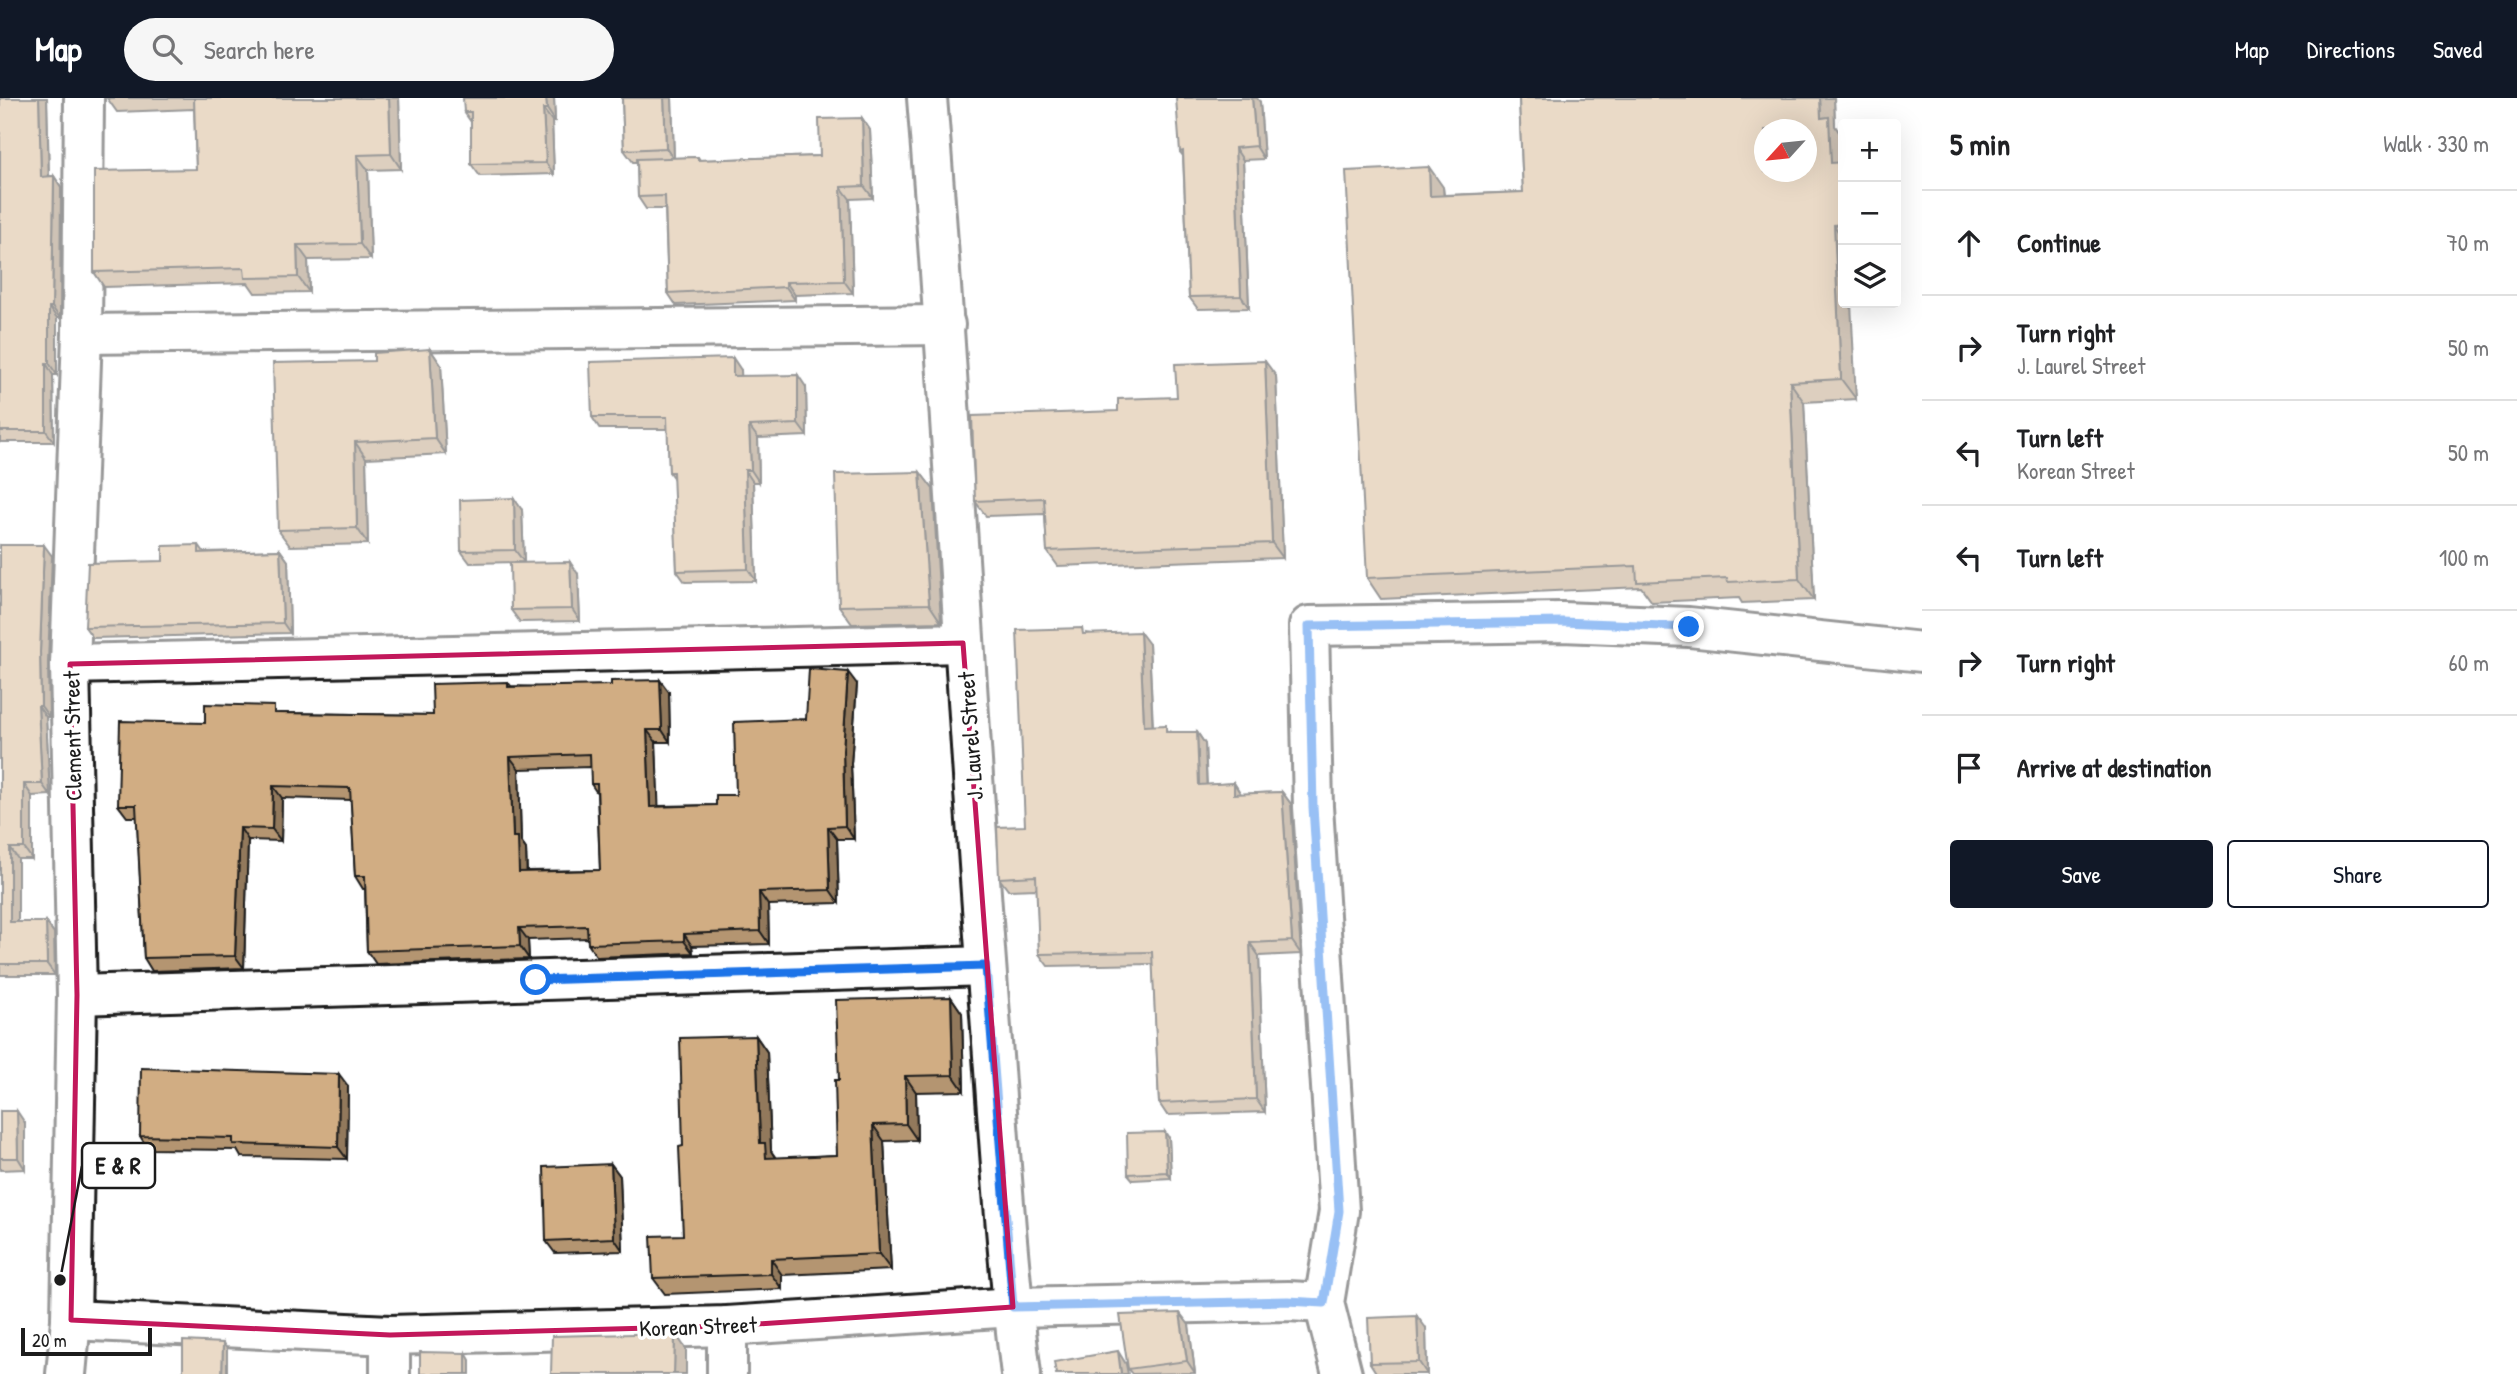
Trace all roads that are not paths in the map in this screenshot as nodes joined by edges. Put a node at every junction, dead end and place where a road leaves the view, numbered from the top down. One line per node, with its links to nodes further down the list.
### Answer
1 (84, 98): 4 (street, Clement Street)
2 (928, 98): 3 (street, J. Laurel Street)
3 (945, 325): 4 (street); 5 (street, J. Laurel Street)
4 (82, 334): 7 (street, Clement Street)
5 (963, 643): 7 (street); 8 (street, J. Laurel Street)
6 (1922, 652): 10 (street)
7 (70, 664): 9 (street, Clement Street)
8 (986, 966): 9 (street); 11 (street, J. Laurel Street)
9 (77, 995): 12 (street, Clement Street)
10 (1324, 1303): 11 (street, Korean Street); 19 (street)
11 (1013, 1307): 13 (street, Korean Street); 18 (street, J. Laurel Street)
12 (71, 1320): 14 (street, Korean Street); 15 (street, Clement Street)
13 (727, 1326): 14 (street, Korean Street); 17 (street)
14 (390, 1335): 16 (street)
15 (66, 1374)
16 (390, 1374)
17 (727, 1374)
18 (1021, 1374)
19 (1342, 1374)

